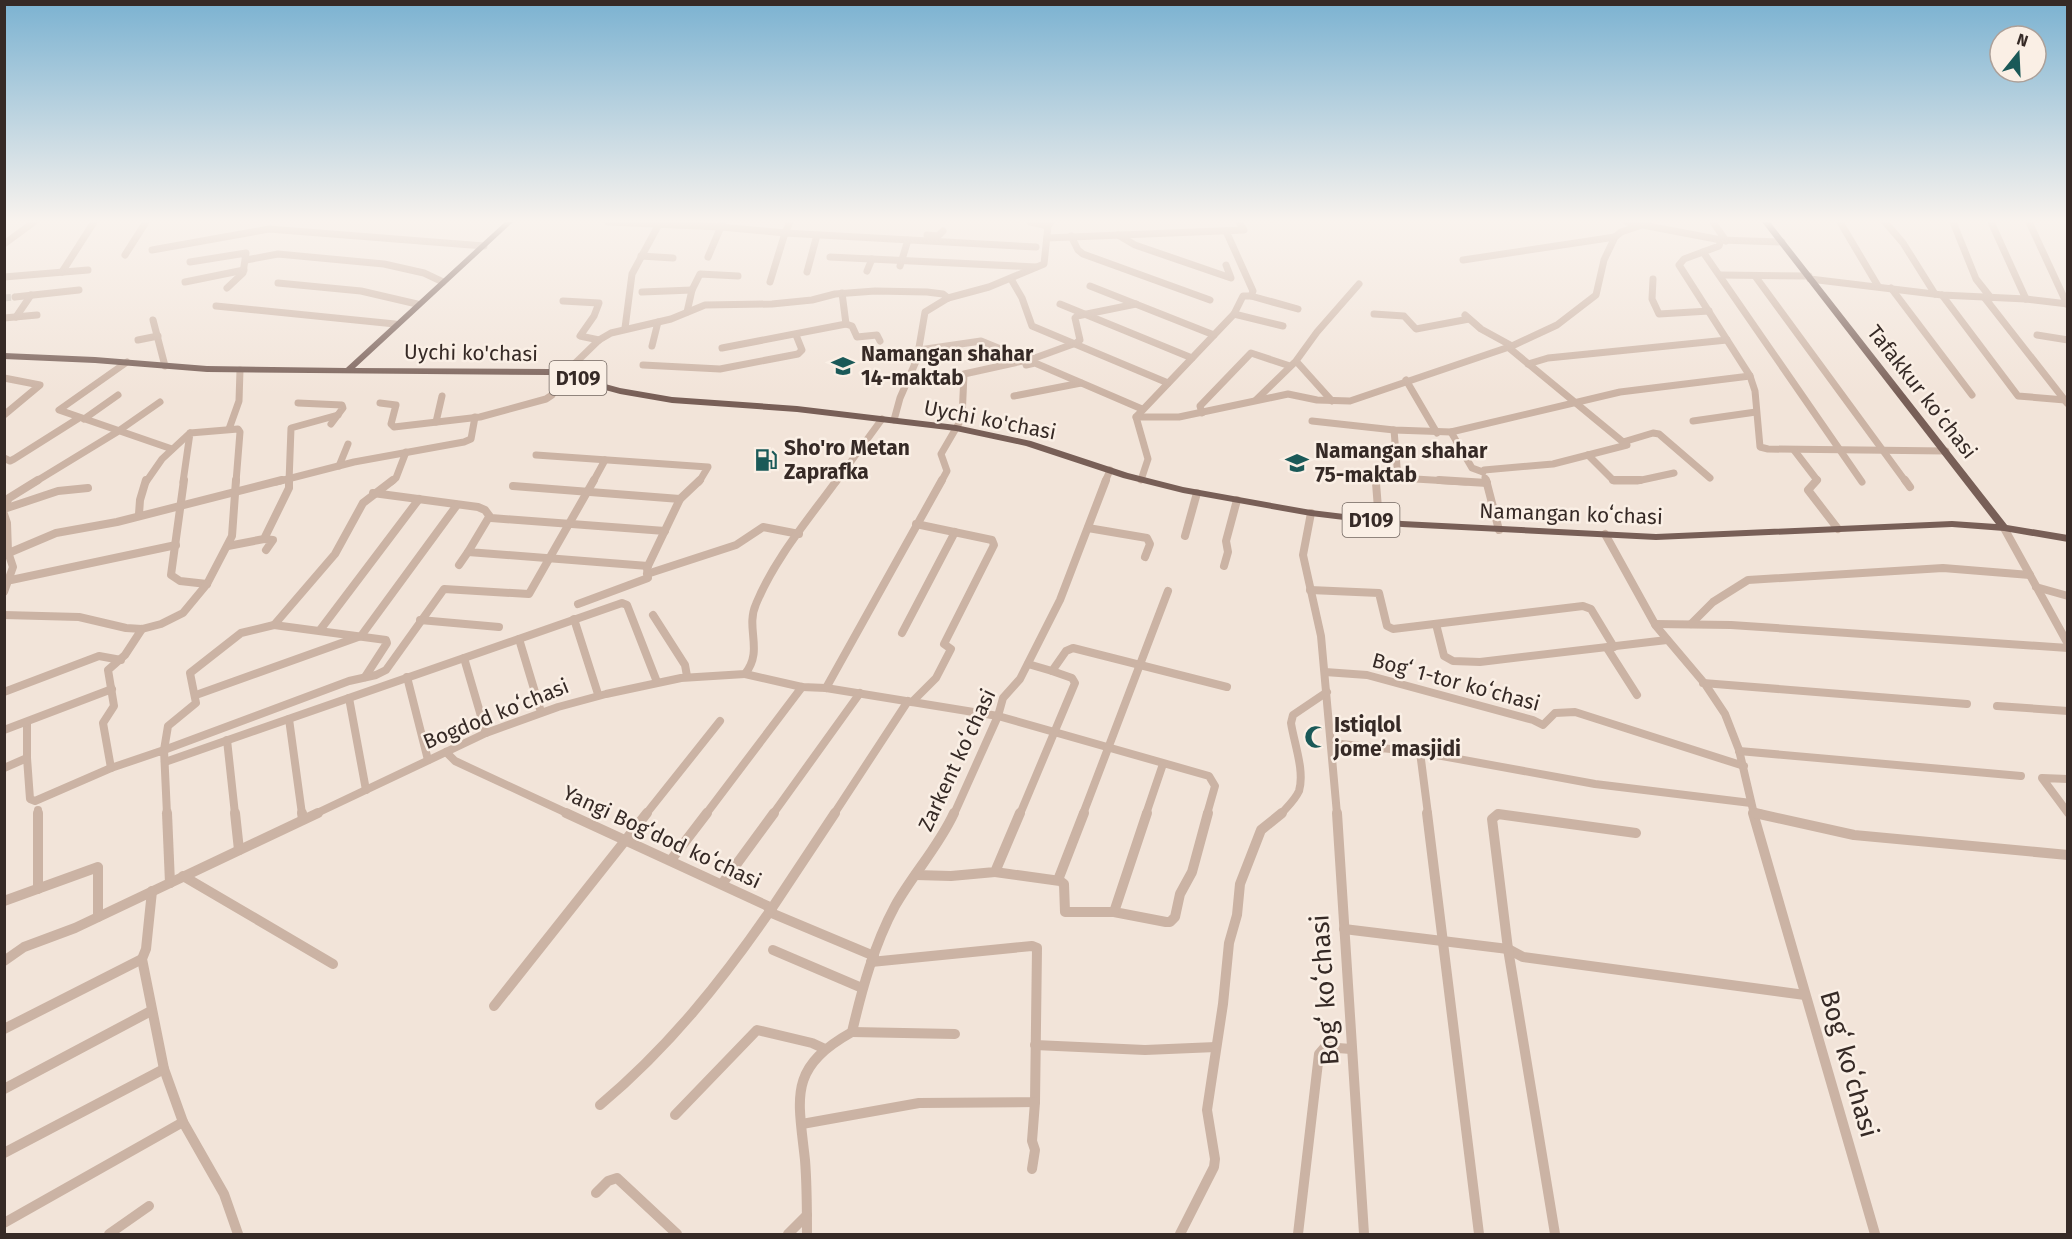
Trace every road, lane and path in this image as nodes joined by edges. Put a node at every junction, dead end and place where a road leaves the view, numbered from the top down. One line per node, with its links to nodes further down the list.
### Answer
1 (1011, 279): 73 (street)
2 (1653, 279): 50 (street)
3 (197, 280): 23 (street)
4 (235, 280): 29 (street)
5 (438, 280): 24 (street)
6 (445, 280): 24 (main road)
7 (630, 280): 63 (street)
8 (697, 280): 32 (street)
9 (1009, 280): 39 (street)
10 (1154, 280): 42 (street)
11 (1249, 280): 37 (street)
12 (1599, 280): 75 (street)
13 (1689, 280): 50 (street)
14 (1724, 280): 132 (street)
15 (1758, 280): 133 (street)
16 (1811, 280): 134 (main road, Tafakkur koʻchasi)
17 (1825, 280): 28 (street)
18 (1874, 280): 28 (street)
19 (1928, 280): 35 (street)
20 (1976, 280): 40 (street)
21 (2017, 280): 41 (street)
22 (2056, 280): 47 (street)
23 (186, 282)
24 (443, 282): 44 (main road)
25 (278, 283): 44 (street)
26 (1359, 284): 83 (street)
27 (1090, 286): 46 (street)
28 (1878, 286): 30 (street)
29 (227, 288)
30 (1891, 288): 35 (street); 96 (street)
31 (79, 290): 36 (street)
32 (692, 290): 33 (street); 51 (street)
33 (642, 292)
34 (842, 294): 39 (street); 51 (street); 61 (street)
35 (1938, 294): 40 (street); 102 (street)
36 (32, 295): 38 (street); 56 (street)
37 (1251, 296): 49 (street); 53 (street)
38 (15, 297)
39 (948, 298): 77 (street)
40 (1987, 298): 41 (street); 102 (street)
41 (2026, 299): 47 (street)
42 (1210, 300)
43 (563, 301): 69 (street)
44 (417, 304): 60 (main road)
45 (1060, 304): 52 (street)
46 (1136, 304): 52 (street); 65 (street)
47 (2067, 304)
48 (216, 306): 60 (street)
49 (1298, 309)
50 (1709, 311): 70 (street)
51 (687, 312): 59 (street)
52 (1085, 313): 73 (street); 79 (street)
53 (1234, 314): 62 (street); 65 (street)
54 (1374, 314): 75 (street)
55 (37, 315): 56 (street)
56 (16, 317): 57 (street)
57 (4, 318)
58 (153, 320): 67 (street)
59 (658, 322): 63 (street); 74 (street)
60 (394, 324): 86 (main road)
61 (846, 324): 64 (street); 72 (street)
62 (1283, 326)
63 (625, 328): 69 (street)
64 (796, 334): 76 (street); 84 (street)
65 (1214, 335): 79 (street)
66 (2037, 335): 71 (street)
67 (158, 336): 68 (street); 85 (street)
68 (138, 340)
69 (599, 340): 88 (street)
70 (1726, 340): 82 (street); 89 (street)
71 (2067, 340)
72 (880, 341)
73 (1076, 343): 80 (street); 94 (street)
74 (652, 346)
75 (1510, 347): 82 (street); 92 (street)
76 (722, 348)
77 (919, 350): 80 (street); 116 (street)
78 (4, 356): 81 (main road, Uychi ko'chasi / D109)
79 (1192, 358): 94 (street)
80 (1026, 360): 121 (street)
81 (128, 362): 85 (main road, Uychi ko'chasi / D109); 114 (street)
82 (1528, 363): 105 (street)
83 (1293, 364): 99 (street); 100 (street); 109 (street)
84 (643, 365)
85 (165, 366): 87 (main road, Uychi ko'chasi / D109)
86 (349, 369): 87 (main road, Uychi ko'chasi / D109); 88 (main road, Uychi ko'chasi / D109)
87 (240, 370): 122 (street)
88 (564, 374): 112 (street); 115 (main road, Uychi ko'chasi / D109)
89 (1750, 376): 105 (street); 108 (street)
90 (969, 377): 93 (street)
91 (4, 378): 106 (street)
92 (1406, 380): 100 (street); 127 (street)
93 (1081, 383): 98 (street); 107 (street)
94 (1168, 383): 107 (street)
95 (118, 395): 114 (street)
96 (1972, 395)
97 (442, 396): 119 (street)
98 (1014, 396)
99 (1256, 401): 100 (street); 109 (street)
100 (1332, 401)
101 (160, 402): 124 (street)
102 (2066, 402)
103 (298, 403): 111 (street)
104 (380, 403): 119 (street)
105 (1576, 403): 125 (street); 128 (street)
106 (8, 409): 110 (street)
107 (1142, 409): 113 (street)
108 (1756, 412): 118 (street); 131 (street)
109 (1202, 413): 113 (street)
110 (4, 415)
111 (338, 415): 120 (street); 145 (street)
112 (475, 417): 119 (street); 135 (street)
113 (1136, 417): 146 (street)
114 (82, 419): 124 (street); 139 (street)
115 (882, 419): 116 (main road, Uychi ko'chasi / D109); 176 (street)
116 (894, 420): 121 (main road, Uychi ko'chasi / D109)
117 (1311, 421): 123 (street)
118 (1693, 421)
119 (436, 422)
120 (331, 424)
121 (956, 428): 141 (main road, Uychi ko'chasi / D109); 169 (street)
122 (229, 429): 126 (street); 154 (street)
123 (1394, 430): 127 (street); 149 (street)
124 (117, 432): 130 (street); 160 (street)
125 (1451, 432): 127 (street); 142 (street)
126 (190, 433): 130 (street); 162 (street)
127 (1437, 433)
128 (1623, 442): 137 (street); 144 (street)
129 (348, 444): 140 (street)
130 (172, 449): 165 (street)
131 (1794, 450): 132 (street); 172 (street)
132 (1840, 450): 133 (street); 147 (street)
133 (1883, 451): 134 (street); 151 (street)
134 (1946, 451): 171 (main road, Tafakkur koʻchasi)
135 (406, 452): 140 (street); 155 (street)
136 (536, 455): 138 (street)
137 (1588, 455): 142 (street); 143 (street)
138 (605, 460): 153 (street); 158 (street)
139 (6, 461)
140 (339, 466): 145 (street)
141 (1110, 470): 146 (main road, Uychi ko'chasi / D109); 170 (street, Zarkent koʻchasi)
142 (1483, 472): 149 (street)
143 (1674, 473)
144 (1710, 478)
145 (290, 480): 154 (street); 179 (street)
146 (1141, 480): 156 (main road, Namangan koʻchasi / D109)
147 (1862, 482)
148 (1376, 483): 167 (street)
149 (1487, 483): 173 (street)
150 (513, 486): 153 (street)
151 (1910, 487)
152 (88, 488): 160 (street)
153 (587, 492): 158 (street); 168 (street)
154 (236, 493): 162 (street); 182 (street)
155 (373, 493): 157 (street); 207 (street)
156 (1197, 493): 159 (main road, Namangan koʻchasi / D109); 178 (street)
157 (419, 499): 161 (street); 210 (street)
158 (680, 499): 174 (street)
159 (1237, 500): 163 (main road, Namangan koʻchasi / D109); 189 (street)
160 (5, 503)
161 (458, 504): 166 (street); 212 (street)
162 (182, 505): 165 (street); 181 (street)
163 (1311, 513): 167 (main road, Namangan koʻchasi / D109); 195 (street, Bogʻ koʻchasi)
164 (4, 514): 185 (street)
165 (139, 514): 185 (street)
166 (489, 517): 168 (street); 184 (street)
167 (1379, 521): 173 (main road, Namangan koʻchasi / D109)
168 (569, 524): 174 (street); 187 (street)
169 (916, 524): 175 (street); 231 (street)
170 (1088, 528): 186 (street); 219 (street, Zarkent koʻchasi)
171 (2004, 528): 172 (main road, Namangan koʻchasi / D109); 180 (main road, D109); 191 (street)
172 (1838, 529): 177 (main road, Namangan koʻchasi / D109)
173 (1499, 530): 177 (main road, Namangan koʻchasi / D109)
174 (665, 531): 190 (street)
175 (955, 532): 211 (street); 240 (street, Yangi Bogʻdod koʻchasi)
176 (800, 534): 190 (street); 223 (street)
177 (1605, 534): 205 (street, Bogʻ koʻchasi)
178 (1185, 536)
179 (264, 539): 182 (street); 183 (street)
180 (2067, 539)
181 (176, 545): 192 (street); 193 (street)
182 (228, 546): 193 (street)
183 (266, 550)
184 (468, 552): 187 (street); 188 (street)
185 (6, 554): 192 (street)
186 (1146, 557)
187 (551, 558): 190 (street); 202 (street)
188 (459, 565)
189 (1224, 566)
190 (648, 570): 199 (street)
191 (2030, 575): 194 (street); 206 (street)
192 (11, 580): 197 (street)
193 (207, 584): 209 (street)
194 (2036, 587): 198 (street); 215 (street)
195 (1310, 590): 204 (street); 222 (street, Bogʻ koʻchasi)
196 (1168, 591): 220 (street)
197 (4, 592)
198 (2067, 596)
199 (578, 604)
200 (4, 615): 209 (street)
201 (653, 615): 224 (street)
202 (420, 620): 208 (street); 225 (street)
203 (574, 620): 213 (street); 227 (street); 236 (street)
204 (1436, 624): 216 (street); 216 (street)
205 (1655, 624): 206 (street); 214 (street, Bogʻ koʻchasi)
206 (1691, 624): 215 (street)
207 (274, 625): 210 (street); 237 (street)
208 (499, 627)
209 (142, 629): 218 (street)
210 (320, 630): 212 (street)
211 (902, 633)
212 (361, 636): 225 (street); 237 (street)
213 (519, 639): 217 (street); 244 (street)
214 (1667, 640): 216 (street); 228 (street, Bogʻ koʻchasi)
215 (2067, 646)
216 (1611, 648): 238 (street)
217 (464, 658): 226 (street); 251 (street)
218 (121, 660): 232 (street); 233 (street)
219 (1028, 664): 221 (street); 245 (street, Zarkent koʻchasi)
220 (1140, 664): 221 (street); 230 (street); 254 (street)
221 (1052, 671): 250 (street)
222 (1325, 672): 234 (street, Bogʻ koʻchasi); 263 (street, Bogʻ 1-tor koʻchasi)
223 (745, 674): 224 (street, Bogdod koʻchasi); 229 (street, Bogdod koʻchasi)
224 (687, 676): 227 (street, Bogdod koʻchasi)
225 (365, 677): 255 (street)
226 (407, 678): 239 (street); 260 (street)
227 (657, 682): 236 (street, Bogdod koʻchasi)
228 (1703, 682): 241 (street); 256 (street, Bogʻ koʻchasi)
229 (802, 687): 231 (street, Bogdod koʻchasi); 277 (street)
230 (1227, 687)
231 (826, 688): 235 (street, Bogdod koʻchasi)
232 (112, 689): 248 (street); 265 (street)
233 (4, 692)
234 (1327, 692): 253 (street, Bogʻ koʻchasi); 306 (street)
235 (860, 693): 240 (street, Bogdod koʻchasi); 283 (street)
236 (598, 694): 244 (street, Bogdod koʻchasi)
237 (196, 695): 255 (street)
238 (1637, 695)
239 (349, 698): 246 (street); 268 (street)
240 (910, 701): 245 (street, Bogdod koʻchasi); 287 (street, Yangi Bogʻdod koʻchasi)
241 (1967, 704)
242 (1997, 706): 243 (street)
243 (2067, 711)
244 (541, 712): 251 (street, Bogdod koʻchasi)
245 (998, 716): 250 (street, Bogdod koʻchasi); 279 (street, Zarkent koʻchasi)
246 (289, 719): 252 (street); 272 (street)
247 (720, 721): 274 (street)
248 (27, 722): 249 (street); 259 (street)
249 (4, 730)
250 (1053, 732): 254 (street, Bogdod koʻchasi); 278 (street)
251 (486, 733): 257 (street, Bogdod koʻchasi)
252 (227, 740): 261 (street); 275 (street)
253 (1332, 743): 258 (street); 290 (street, Bogʻ koʻchasi)
254 (1108, 748): 262 (street, Bogdod koʻchasi); 281 (street)
255 (164, 750): 261 (street); 265 (street)
256 (1739, 751): 263 (street, Bogʻ koʻchasi); 266 (street)
257 (446, 752): 260 (street, Bogdod koʻchasi); 274 (street, Yangi Bogʻdod koʻchasi)
258 (1420, 752): 269 (street); 291 (street)
259 (27, 758): 264 (street); 265 (street)
260 (428, 760): 268 (street, Bogdod koʻchasi)
261 (165, 762): 282 (street)
262 (1163, 764): 288 (street); 288 (street, Bogdod koʻchasi)
263 (1744, 766): 269 (street, Bogʻ koʻchasi)
264 (4, 768)
265 (111, 768)
266 (2020, 776)
267 (2067, 779): 271 (street)
268 (366, 790): 272 (street, Bogdod koʻchasi)
269 (1752, 807): 276 (street); 299 (street, Bogʻ koʻchasi)
270 (38, 810): 284 (street)
271 (2067, 813)
272 (303, 819): 275 (street, Bogdod koʻchasi)
273 (1636, 832): 292 (street)
274 (626, 840): 277 (street, Yangi Bogʻdod koʻchasi); 300 (street)
275 (239, 850): 280 (street, Bogdod koʻchasi)
276 (2067, 855)
277 (670, 861): 283 (street, Yangi Bogʻdod koʻchasi)
278 (995, 872): 279 (street); 281 (street)
279 (916, 875): 295 (street, Zarkent koʻchasi)
280 (183, 876): 282 (street, Bogdod koʻchasi); 297 (street)
281 (1058, 880): 288 (street)
282 (170, 883): 285 (street, Bogdod koʻchasi)
283 (722, 884): 287 (street, Yangi Bogʻdod koʻchasi)
284 (38, 889): 286 (street); 289 (street)
285 (152, 891): 289 (street, Bogdod koʻchasi); 294 (street)
286 (4, 901)
287 (771, 910): 295 (street); 312 (street)
288 (1114, 912)
289 (98, 917): 296 (street, Bogdod koʻchasi)
290 (1344, 929): 291 (street); 308 (street, Bogʻ koʻchasi)
291 (1442, 941): 292 (street); 330 (street)
292 (1508, 949): 299 (street); 331 (street)
293 (773, 950): 298 (street)
294 (142, 959): 301 (street); 302 (street)
295 (872, 959): 298 (street, Zarkent koʻchasi); 305 (street)
296 (4, 961)
297 (333, 964)
298 (862, 988): 303 (street, Zarkent koʻchasi)
299 (1805, 995): 332 (street, Bogʻ koʻchasi)
300 (494, 1006)
301 (151, 1011): 309 (street); 310 (street)
302 (4, 1029)
303 (852, 1032): 304 (street); 307 (street)
304 (955, 1034)
305 (1035, 1045): 306 (street); 311 (street)
306 (1216, 1047): 327 (street)
307 (825, 1050): 313 (street); 315 (street)
308 (1351, 1050): 328 (street); 329 (street, Bogʻ koʻchasi)
309 (164, 1069): 314 (street); 316 (street)
310 (4, 1089)
311 (1035, 1102): 315 (street); 317 (street)
312 (600, 1105)
313 (675, 1115)
314 (183, 1122): 321 (street); 323 (street)
315 (802, 1124): 320 (street)
316 (4, 1153)
317 (1032, 1169)
318 (596, 1194): 324 (street)
319 (149, 1206): 322 (street)
320 (807, 1215): 325 (street); 326 (street)
321 (4, 1223)
322 (109, 1234)
323 (238, 1234)
324 (677, 1234)
325 (788, 1234)
326 (807, 1234)
327 (1180, 1234)
328 (1298, 1234)
329 (1364, 1234)
330 (1479, 1234)
331 (1555, 1234)
332 (1875, 1234)

